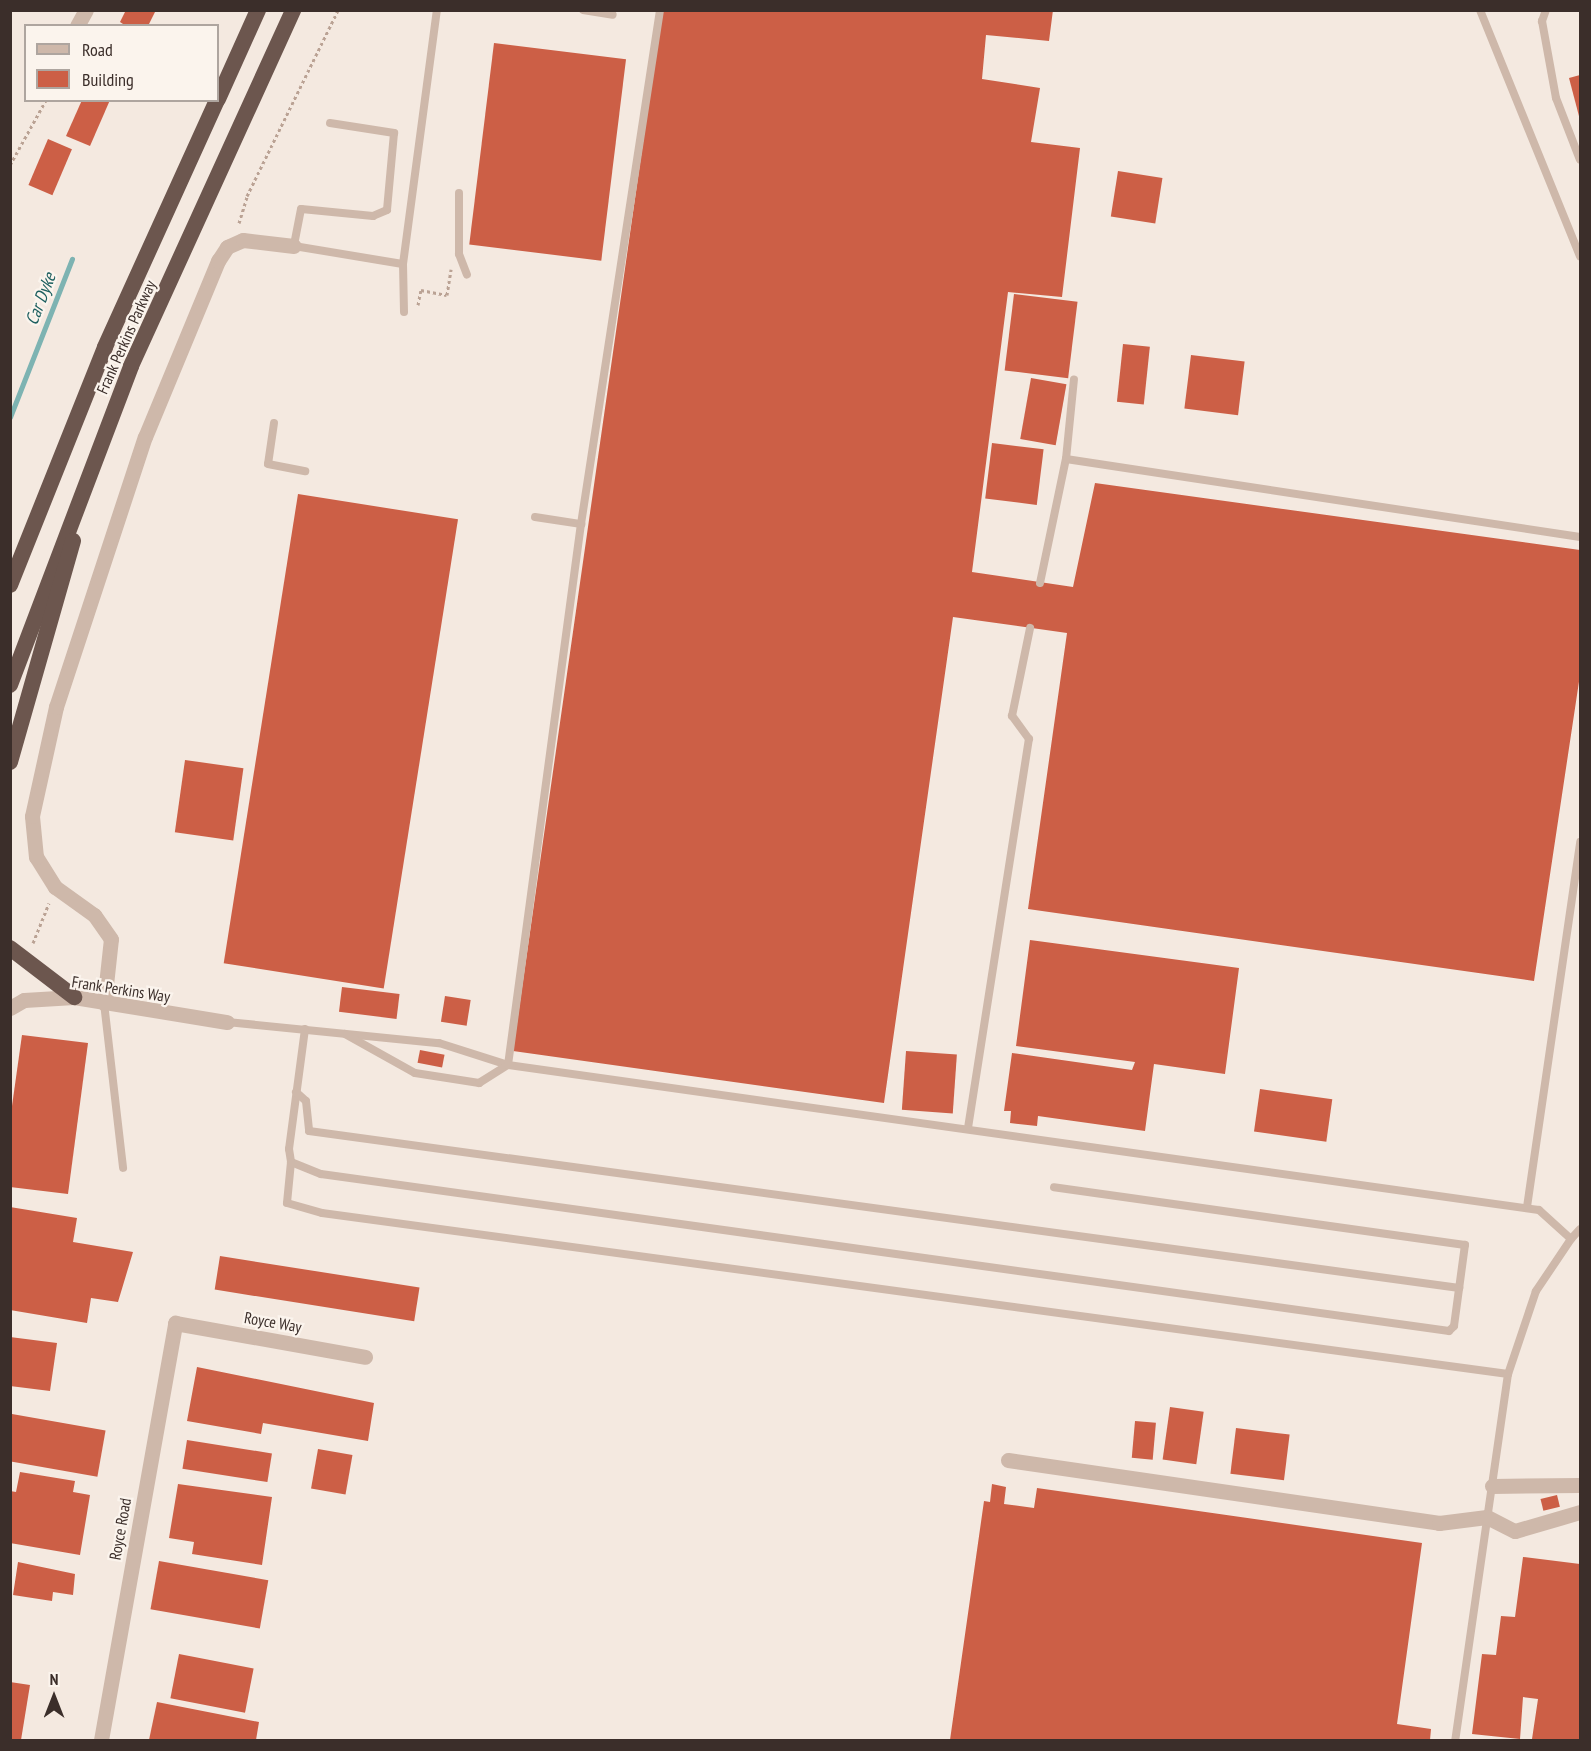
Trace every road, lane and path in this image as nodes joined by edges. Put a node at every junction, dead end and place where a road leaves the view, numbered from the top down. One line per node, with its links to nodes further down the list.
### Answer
1 (86, 10): 11 (street)
2 (258, 10): 12 (highway, Frank Perkins Parkway)
3 (293, 10): 29 (highway, Frank Perkins Parkway)
4 (338, 10): 19 (path)
5 (437, 10): 23 (lane)
6 (583, 10): 10 (lane)
7 (660, 10): 33 (lane)
8 (1480, 10): 22 (lane)
9 (1546, 10): 16 (lane)
10 (613, 15)
11 (78, 24)
12 (219, 96)
13 (45, 102): 17 (path)
14 (216, 102): 36 (highway, Frank Perkins Parkway)
15 (330, 123): 20 (lane)
16 (1581, 160)
17 (10, 165)
18 (459, 193): 21 (lane)
19 (238, 242): 20 (street); 41 (street)
20 (294, 246): 23 (lane)
21 (459, 254): 24 (lane); 25 (path)
22 (1581, 255)
23 (404, 264): 26 (lane)
24 (467, 275)
25 (418, 310)
26 (404, 312)
27 (1074, 379): 30 (lane)
28 (274, 423): 31 (lane)
29 (100, 445): 38 (highway, Frank Perkins Parkway); 39 (highway)
30 (1066, 459): 34 (lane); 35 (lane)
31 (305, 471)
32 (535, 517): 33 (lane)
33 (581, 524): 50 (lane)
34 (1581, 537)
35 (1040, 583)
36 (10, 585)
37 (1030, 628): 52 (lane)
38 (10, 686)
39 (10, 762)
40 (1581, 842): 56 (lane)
41 (55, 887): 42 (path); 45 (street)
42 (37, 942)
43 (10, 948): 44 (highway)
44 (74, 997): 45 (street, Frank Perkins Way); 46 (street, Frank Perkins Way)
45 (104, 1002): 47 (street, Frank Perkins Way); 54 (lane)
46 (10, 1008)
47 (227, 1022): 48 (lane)
48 (305, 1029): 49 (lane); 51 (lane)
49 (342, 1033): 50 (lane); 50 (lane)
50 (508, 1065): 52 (lane)
51 (296, 1092): 53 (lane); 59 (lane)
52 (968, 1128): 56 (lane)
53 (291, 1162): 59 (lane); 62 (lane)
54 (123, 1168)
55 (1054, 1187): 59 (lane)
56 (1527, 1207): 58 (lane)
57 (1581, 1229): 58 (lane)
58 (1571, 1239): 62 (lane)
59 (1460, 1288)
60 (176, 1323): 61 (street, Royce Way); 68 (street, Royce Road)
61 (364, 1357)
62 (1508, 1374): 65 (lane)
63 (1008, 1460): 67 (street)
64 (1581, 1485): 65 (street)
65 (1492, 1486): 67 (lane)
66 (1581, 1512): 67 (street)
67 (1487, 1517): 69 (lane)
68 (101, 1740)
69 (1455, 1740)

